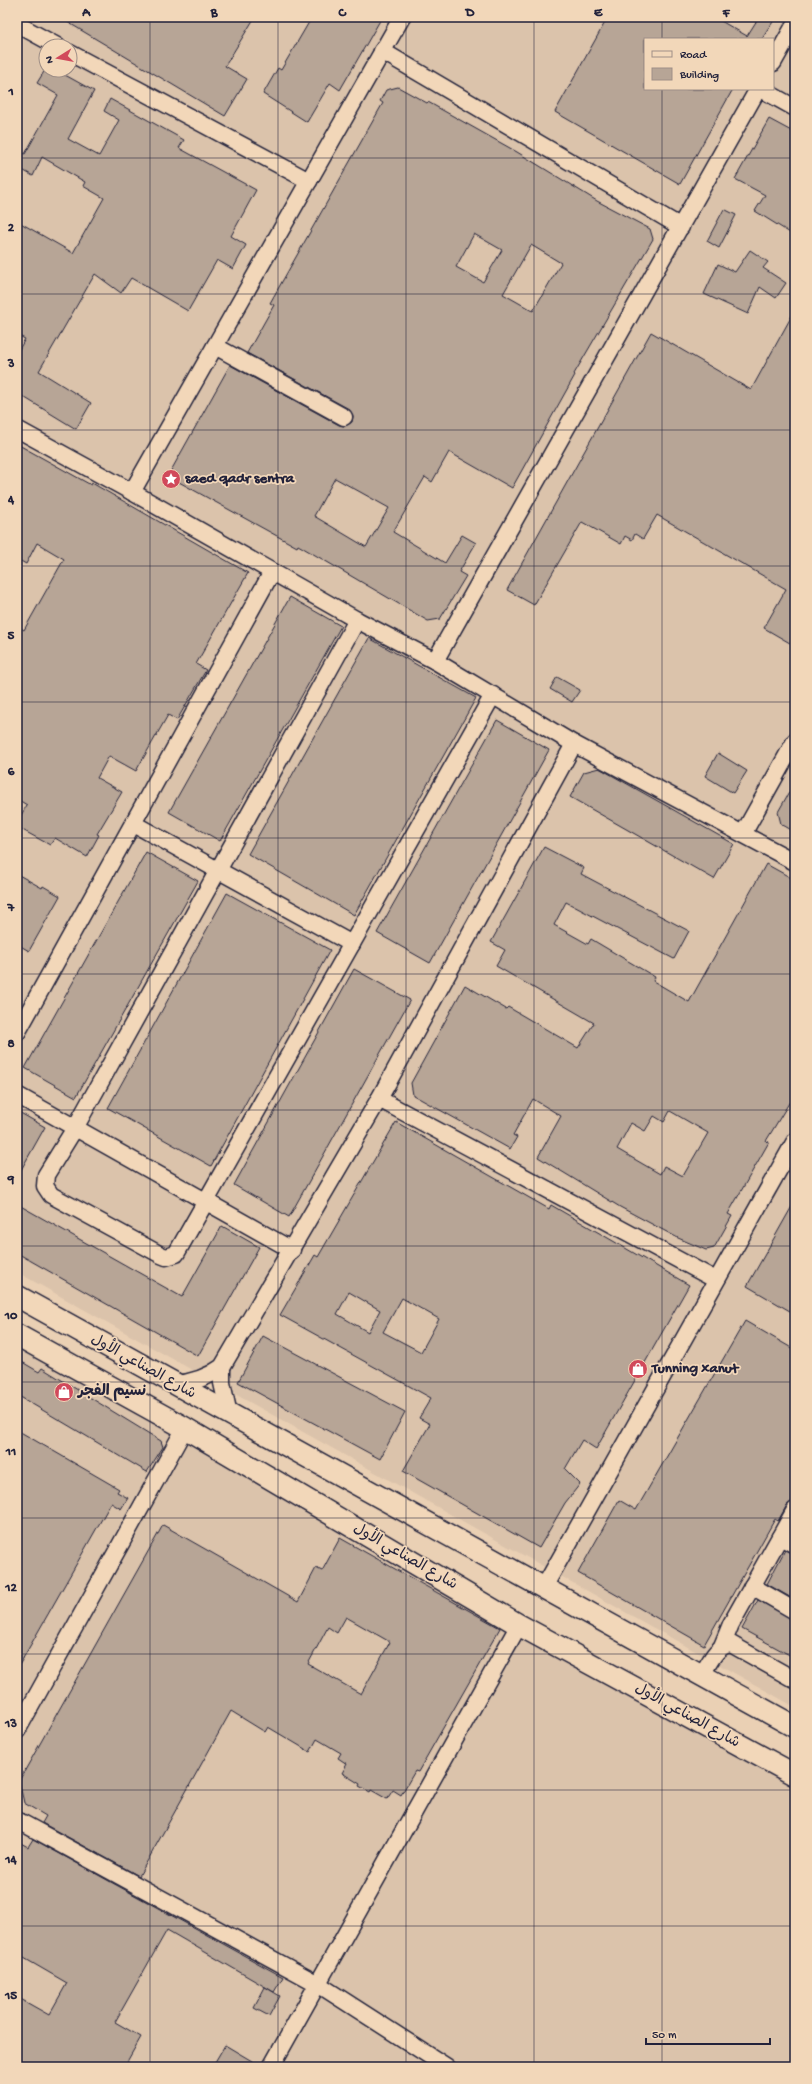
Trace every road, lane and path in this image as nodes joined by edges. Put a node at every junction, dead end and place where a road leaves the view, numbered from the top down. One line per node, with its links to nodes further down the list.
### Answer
1 (402, 17): 5 (street)
2 (17, 24): 4 (street)
3 (795, 24): 7 (street)
4 (42, 38)
5 (382, 51): 11 (street); 12 (street)
6 (78, 57): 11 (street)
7 (774, 61)
8 (759, 90): 12 (street)
9 (762, 90): 10 (street)
10 (795, 108)
11 (309, 181): 13 (street)
12 (681, 227): 19 (street)
13 (215, 346): 14 (street); 16 (street)
14 (344, 417)
15 (17, 429): 16 (street)
16 (132, 492): 17 (street)
17 (272, 572): 18 (street); 23 (street)
18 (357, 620): 19 (street); 26 (street)
19 (435, 661): 20 (street)
20 (493, 695): 22 (street); 27 (street)
21 (795, 741): 24 (street)
22 (574, 744): 24 (street); 30 (street)
23 (134, 824): 26 (street); 28 (street)
24 (743, 834): 25 (street)
25 (795, 862)
26 (218, 870): 27 (street); 31 (street)
27 (352, 944): 33 (street)
28 (17, 1033)
29 (17, 1095): 31 (street)
30 (379, 1099): 34 (street); 35 (street)
31 (75, 1128): 33 (street); 33 (street)
32 (795, 1141): 35 (street)
33 (206, 1201): 34 (street)
34 (292, 1250): 38 (street)
35 (716, 1280): 46 (street)
36 (17, 1296): 39 (main road, شارع الصناعي الأول)
37 (17, 1335): 41 (main road, شارع الصناعي الأول)
38 (222, 1367): 39 (street); 40 (street)
39 (174, 1384): 40 (main road, شارع الصناعي الأول)
40 (229, 1414): 46 (main road, شارع الصناعي الأول)
41 (184, 1428): 48 (main road, شارع الصناعي الأول); 53 (street)
42 (795, 1510): 43 (street)
43 (780, 1536): 44 (street); 45 (street)
44 (795, 1545)
45 (752, 1586): 47 (street); 49 (street)
46 (543, 1588): 50 (main road, شارع الصناعي الأول)
47 (795, 1611)
48 (519, 1625): 54 (main road, شارع الصناعي الأول); 56 (street)
49 (722, 1646): 50 (street); 51 (street)
50 (701, 1676): 52 (main road, شارع الصناعي الأول)
51 (795, 1680)
52 (795, 1727)
53 (17, 1731)
54 (795, 1775)
55 (17, 1820): 56 (street)
56 (318, 1984): 57 (street); 58 (street)
57 (271, 2067)
58 (447, 2067)

